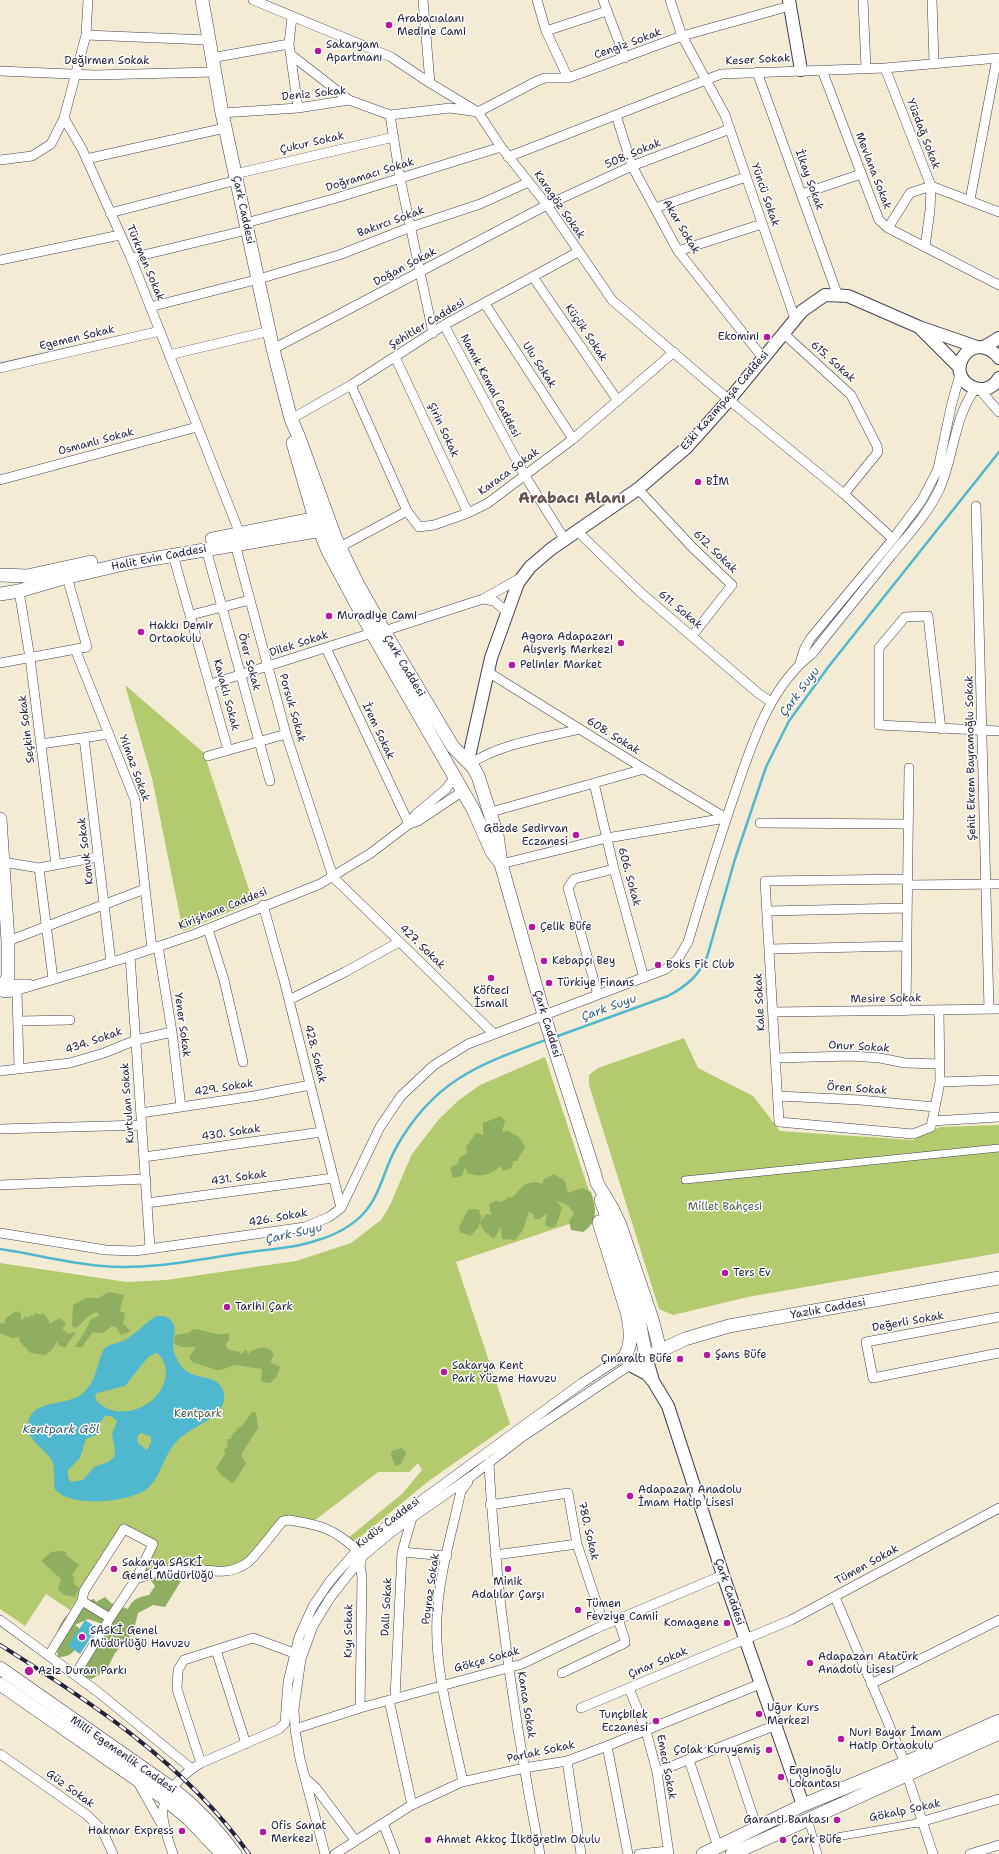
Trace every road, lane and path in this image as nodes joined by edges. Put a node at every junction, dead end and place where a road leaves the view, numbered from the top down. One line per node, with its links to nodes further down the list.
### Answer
1 (88, 0): 14 (street)
2 (202, 0): 16 (main road, Çark Caddesi)
3 (253, 0): 12 (street, Karagöz Sokak)
4 (424, 0): 33 (street)
5 (537, 0): 13 (street)
6 (603, 0): 11 (street)
7 (670, 0): 15 (street, Yüncü Sokak)
8 (863, 0): 23 (street)
9 (932, 0): 22 (street)
10 (790, 3): 15 (street, Cengiz Sokak); 25 (street)
11 (607, 11): 13 (street); 20 (street)
12 (292, 17): 17 (street); 33 (street, Karagöz Sokak)
13 (546, 31): 31 (street)
14 (86, 35): 16 (street); 30 (street)
15 (682, 36): 20 (street, Cengiz Sokak); 32 (street, Yüncü Sokak)
16 (208, 40): 19 (main road, Çark Caddesi)
17 (289, 44): 18 (street); 19 (street)
18 (290, 54): 34 (street); 35 (street)
19 (211, 58): 28 (main road, Çark Caddesi)
20 (625, 58): 31 (street, Cengiz Sokak)
21 (998, 58): 22 (street, Keser Sokak); 56 (street)
22 (934, 63): 24 (street, Keser Sokak)
23 (866, 68): 24 (street, Keser Sokak); 26 (street, Keser Sokak)
24 (885, 68): 54 (street, Yüzdağ Sokak)
25 (801, 70): 26 (street, Keser Sokak); 29 (street, Keser Sokak)
26 (822, 70): 49 (street, Mevlana Sokak)
27 (0, 71): 30 (street, Değirmen Sokak)
28 (214, 72): 30 (street, Değirmen Sokak); 37 (main road, Çark Caddesi)
29 (757, 72): 32 (street, Keser Sokak); 55 (street, İlkay Sokak)
30 (76, 74): 40 (street)
31 (568, 78): 36 (street, Cengiz Sokak)
32 (707, 80): 39 (street, Keser Sokak); 42 (street, Yüncü Sokak)
33 (430, 83): 36 (street, Karagöz Sokak)
34 (349, 100): 35 (street, Deniz Sokak); 38 (street, Deniz Sokak)
35 (298, 108): 37 (street, Deniz Sokak)
36 (478, 112): 38 (street, Deniz Sokak); 44 (street, Karagöz Sokak)
37 (222, 113): 41 (main road, Çark Caddesi)
38 (390, 115): 43 (street)
39 (616, 115): 45 (street, Keser Sokak); 48 (street, Akar Sokak)
40 (64, 118): 46 (street, Türkmen Sokak); 47 (street)
41 (225, 128): 46 (street); 50 (main road, Çark Caddesi)
42 (730, 128): 48 (street, 508. Sokak); 51 (street, Yüncü Sokak)
43 (394, 136): 50 (street, Çukur Sokak); 52 (street)
44 (501, 147): 45 (street, Karagöz Sokak); 52 (street, Doğramacı Sokak)
45 (508, 157): 53 (street, Karagöz Sokak)
46 (86, 159): 60 (street, Türkmen Sokak)
47 (0, 160)
48 (632, 166): 57 (street, 508. Sokak); 58 (street, Akar Sokak)
49 (861, 174): 55 (street); 64 (street, Mevlana Sokak)
50 (236, 177): 60 (street, Çukur Sokak); 62 (main road, Çark Caddesi)
51 (746, 177): 58 (street); 61 (street, Yüncü Sokak)
52 (400, 178): 62 (street, Doğramacı Sokak); 63 (street)
53 (529, 182): 57 (street, Karagöz Sokak); 63 (street, Bakırcı Sokak)
54 (930, 186): 56 (street, Yüzdağ Sokak); 64 (street); 66 (street)
55 (802, 194): 75 (street, İlkay Sokak)
56 (970, 200): 59 (street, Yüzdağ Sokak)
57 (547, 205): 68 (street, Karagöz Sokak); 71 (street, Doğan Sokak)
58 (655, 208): 67 (street, Akar Sokak)
59 (999, 212)
60 (110, 213): 65 (street, Türkmen Sokak)
61 (762, 224): 67 (street); 78 (street, Yüncü Sokak)
62 (246, 226): 69 (street, Doğramacı Sokak); 73 (main road, Çark Caddesi)
63 (411, 227): 71 (street); 73 (street, Bakırcı Sokak)
64 (888, 228): 66 (street, Mevlana Sokak)
65 (120, 235): 69 (street, Türkmen Sokak); 70 (street)
66 (925, 247): 74 (street, Mevlana Sokak)
67 (678, 251): 91 (street, Akar Sokak)
68 (578, 252): 72 (street, Şehitler Caddesi); 88 (street, Karagöz Sokak)
69 (131, 258): 77 (street, Türkmen Sokak)
70 (0, 260)
71 (420, 272): 83 (street); 87 (street, Doğan Sokak)
72 (534, 277): 76 (street, Şehitler Caddesi); 99 (street, Küçük Sokak)
73 (259, 279): 77 (street, Bakırcı Sokak); 82 (main road, Çark Caddesi)
74 (999, 285)
75 (838, 296): 78 (street, Eski Kazımpaşa Caddesi); 80 (street, Eski Kazımpaşa Caddesi)
76 (485, 304): 79 (street, Şehitler Caddesi); 103 (street, Ulu Sokak)
77 (150, 307): 81 (street, Türkmen Sokak)
78 (795, 320): 84 (street, Eski Kazımpaşa Caddesi)
79 (444, 325): 83 (street, Şehitler Caddesi); 104 (street, Namık Kemal Caddesi)
80 (919, 327): 86 (street, Eski Kazımpaşa Caddesi); 94 (street, Eski Kazımpaşa Caddesi)
81 (160, 331): 89 (street, Türkmen Sokak); 93 (street, Egemen Sokak)
82 (270, 331): 87 (main road, Çark Caddesi); 89 (street)
83 (433, 332): 90 (street, Şehitler Caddesi)
84 (783, 333): 91 (street, Eski Kazımpaşa Caddesi); 107 (street, 615. Sokak)
85 (999, 338): 86 (street)
86 (980, 347): 92 (street, Eski Kazımpaşa Caddesi); 94 (street)
87 (274, 349): 101 (main road, Çark Caddesi)
88 (674, 352): 98 (street, Karagöz Sokak); 99 (street, Karaca Sokak)
89 (169, 355): 102 (street, Türkmen Sokak)
90 (395, 357): 96 (street, Şehitler Caddesi); 110 (street, Şirin Sokak)
91 (763, 358): 98 (street, Eski Kazımpaşa Caddesi)
92 (999, 358)
93 (0, 368)
94 (960, 371): 97 (street, Eski Kazımpaşa Caddesi); 113 (street)
95 (998, 382): 97 (street)
96 (351, 385): 101 (street, Şehitler Caddesi); 109 (street)
97 (978, 389): 100 (street); 136 (street)
98 (729, 400): 106 (street, Eski Kazımpaşa Caddesi); 107 (street)
99 (618, 401): 103 (street, Karaca Sokak)
100 (999, 412)
101 (291, 418): 111 (main road, Çark Caddesi)
102 (197, 427): 105 (street, Osmanlı Sokak); 114 (street, Türkmen Sokak)
103 (573, 439): 104 (street, Karaca Sokak)
104 (525, 476): 110 (street, Karaca Sokak); 115 (street, Namık Kemal Caddesi)
105 (0, 480)
106 (638, 489): 112 (street, Eski Kazımpaşa Caddesi); 131 (street, 612. Sokak)
107 (844, 494): 113 (street)
108 (976, 506): 144 (street, Şehit Ekrem Bayramoğlu Sokak)
109 (407, 511): 110 (street, Karaca Sokak); 116 (street)
110 (468, 513)
111 (323, 523): 114 (main road, Halit Evin Caddesi); 116 (main road, Çark Caddesi); 130 (main road, Çark Caddesi)
112 (577, 531): 115 (street, Eski Kazımpaşa Caddesi); 131 (street, 611. Sokak)
113 (892, 539): 136 (street)
114 (239, 540): 117 (main road, Halit Evin Caddesi); 119 (main road, Halit Evin Caddesi); 126 (street, Porsuk Sokak)
115 (565, 540): 121 (street, Eski Kazımpaşa Caddesi)
116 (340, 547): 130 (main road, Çark Caddesi)
117 (206, 549): 118 (main road, Halit Evin Caddesi); 127 (street, Örer Sokak)
118 (173, 554): 120 (main road, Halit Evin Caddesi); 129 (street, Kavaklı Sokak)
119 (0, 575)
120 (67, 577): 123 (main road, Halit Evin Caddesi); 133 (street)
121 (523, 577): 125 (street, Dilek Sokak); 128 (street, Eski Kazımpaşa Caddesi)
122 (0, 580): 124 (main road)
123 (19, 591): 124 (main road, Halit Evin Caddesi); 134 (street, Seçkin Sokak)
124 (0, 594)
125 (484, 599): 128 (street); 130 (street, Dilek Sokak)
126 (250, 600): 127 (street); 137 (street, Porsuk Sokak)
127 (222, 607): 129 (street); 139 (street, Örer Sokak)
128 (507, 612): 138 (street, Eski Kazımpaşa Caddesi)
129 (191, 615): 140 (street, Kavaklı Sokak)
130 (378, 632): 132 (street, Dilek Sokak); 153 (main road, Çark Caddesi); 157 (main road, Çark Caddesi)
131 (692, 636): 141 (street, 611. Sokak)
132 (326, 648): 137 (street, Dilek Sokak); 165 (street, İrem Sokak)
133 (75, 649): 134 (street); 146 (street, Yılmaz Sokak)
134 (30, 658): 135 (street); 150 (street, Seçkin Sokak)
135 (0, 663)
136 (800, 663): 141 (street)
137 (268, 667): 139 (street, Dilek Sokak); 147 (street, Porsuk Sokak)
138 (488, 672): 142 (street, 608. Sokak); 153 (street, Eski Kazımpaşa Caddesi)
139 (240, 675): 140 (street, Dilek Sokak); 149 (street, Örer Sokak)
140 (211, 684): 151 (street, Kavaklı Sokak)
141 (771, 702): 162 (street)
142 (580, 729): 153 (street); 155 (street, 608. Sokak)
143 (941, 729): 143 (street); 144 (street)
144 (982, 732): 145 (street); 176 (street, Şehit Ekrem Bayramoğlu Sokak)
145 (999, 732)
146 (109, 734): 148 (street); 178 (street, Yılmaz Sokak)
147 (286, 734): 149 (street); 174 (street, Porsuk Sokak)
148 (84, 738): 150 (street); 168 (street, Konuk Sokak)
149 (259, 742): 151 (street); 158 (street, Örer Sokak)
150 (41, 744): 171 (street, Seçkin Sokak)
151 (228, 750): 152 (street)
152 (208, 756)
153 (469, 763): 156 (main road, Çark Caddesi); 157 (main road)
154 (909, 768): 166 (street)
155 (644, 769): 159 (street); 162 (street, 608. Sokak)
156 (478, 776): 160 (main road); 161 (main road, Çark Caddesi)
157 (454, 778): 160 (main road, Çark Caddesi); 165 (street, Kirişhane Caddesi)
158 (270, 781)
159 (594, 783): 161 (street); 167 (street, 606. Sokak)
160 (463, 791): 165 (street, Kirişhane Caddesi); 170 (main road, Çark Caddesi)
161 (491, 812): 170 (main road, Çark Caddesi)
162 (726, 818): 167 (street); 192 (street)
163 (0, 819): 169 (main road)
164 (760, 823): 166 (street)
165 (409, 824): 174 (street, Kirişhane Caddesi)
166 (908, 824): 175 (street)
167 (607, 838): 170 (street); 173 (street, 606. Sokak)
168 (98, 857): 171 (street); 179 (street, Konuk Sokak)
169 (3, 862): 172 (street); 185 (main road)
170 (501, 864): 204 (main road, Çark Caddesi)
171 (56, 865): 172 (street)
172 (39, 868): 183 (street)
173 (614, 869): 192 (street, 606. Sokak); 197 (street)
174 (333, 877): 180 (street, Kirişhane Caddesi); 186 (street, 427. Sokak)
175 (908, 882): 176 (street); 181 (street); 182 (street, Kale Sokak)
176 (986, 884): 177 (street); 199 (street, Şehit Ekrem Bayramoğlu Sokak)
177 (999, 884)
178 (146, 889): 179 (street); 188 (street, Yılmaz Sokak)
179 (104, 904): 183 (street); 191 (street, Konuk Sokak)
180 (262, 906): 184 (street, Kirişhane Caddesi); 198 (street, 428. Sokak)
181 (907, 908): 182 (street); 187 (street)
182 (767, 911): 189 (street, Kale Sokak)
183 (46, 926): 185 (street); 193 (street)
184 (208, 928): 188 (street, Kirişhane Caddesi); 211 (street)
185 (8, 941): 195 (main road)
186 (399, 942): 198 (street); 208 (street, 427. Sokak)
187 (907, 946): 189 (street); 202 (street)
188 (155, 948): 190 (street, Kirişhane Caddesi); 207 (street, Yener Sokak)
189 (769, 950): 203 (street, Kale Sokak)
190 (130, 956): 191 (street, Kirişhane Caddesi); 209 (street, Kurtulan Sokak)
191 (111, 962): 193 (street, Kirişhane Caddesi)
192 (644, 978): 197 (street)
193 (53, 979): 194 (street, Kirişhane Caddesi)
194 (32, 985): 195 (street, Kirişhane Caddesi); 196 (street, Kirişhane Caddesi)
195 (1, 989): 196 (street, Kirişhane Caddesi)
196 (17, 991): 206 (street)
197 (598, 994): 204 (street)
198 (289, 1000): 217 (street, 428. Sokak)
199 (989, 1009): 200 (street, Mesire Sokak); 201 (street, Mesire Sokak)
200 (999, 1009)
201 (939, 1010): 202 (street, Mesire Sokak); 212 (street)
202 (906, 1011): 203 (street, Mesire Sokak)
203 (773, 1012): 210 (street, Kale Sokak)
204 (544, 1018): 208 (street); 233 (main road, Çark Caddesi)
205 (70, 1020): 206 (street)
206 (19, 1021): 213 (street)
207 (172, 1032): 209 (street, 434. Sokak); 219 (street, Yener Sokak)
208 (494, 1034): 235 (street)
209 (136, 1040): 213 (street, 434. Sokak); 221 (street, Kurtulan Sokak)
210 (775, 1058): 212 (street, Onur Sokak); 218 (street, Kale Sokak)
211 (244, 1062)
212 (940, 1064): 216 (street)
213 (19, 1069): 214 (street, 434. Sokak)
214 (0, 1071)
215 (999, 1080): 216 (street)
216 (940, 1082): 220 (street)
217 (310, 1085): 219 (street, 429. Sokak); 226 (street, 428. Sokak)
218 (778, 1096): 220 (street, Ören Sokak); 223 (street, Kale Sokak)
219 (181, 1107): 221 (street, 429. Sokak)
220 (935, 1107): 223 (street)
221 (141, 1113): 224 (street, Kurtulan Sokak)
222 (999, 1117): 223 (street)
223 (932, 1121)
224 (142, 1125): 225 (street); 228 (street, Kurtulan Sokak)
225 (0, 1129)
226 (322, 1132): 228 (street, 430. Sokak); 229 (street, 428. Sokak)
227 (999, 1148): 231 (street)
228 (144, 1157): 230 (street, Kurtulan Sokak)
229 (333, 1178): 234 (street, 431. Sokak); 235 (street, 428. Sokak)
230 (146, 1179): 232 (street); 234 (street, Kurtulan Sokak)
231 (685, 1180)
232 (0, 1185)
233 (598, 1188): 240 (main road, Çark Caddesi); 241 (main road, Çark Caddesi); 243 (main road)
234 (147, 1203): 237 (street, Kurtulan Sokak)
235 (341, 1208): 237 (street, 426. Sokak)
236 (0, 1233): 237 (street, 426. Sokak)
237 (150, 1248)
238 (999, 1278): 240 (main road, Yazlık Caddesi)
239 (999, 1317): 242 (street, Değerli Sokak)
240 (660, 1350): 241 (main road)
241 (645, 1353): 243 (main road); 244 (street)
242 (999, 1353)
243 (628, 1360): 244 (street); 245 (street, Kudüs Caddesi); 252 (street, Kudüs Caddesi)
244 (653, 1381): 255 (street, Çark Caddesi)
245 (489, 1462): 246 (street, Kudüs Caddesi); 247 (street, Kanca Sokak)
246 (473, 1475): 249 (street, Kudüs Caddesi); 254 (street, Poyraz Sokak)
247 (490, 1505): 250 (street, 780. Sokak); 253 (street, Kanca Sokak)
248 (999, 1508): 257 (street, Tümen Sokak)
249 (412, 1518): 251 (street, Dallı Sokak); 252 (street, Kudüs Caddesi)
250 (577, 1544): 253 (street); 263 (street, 780. Sokak)
251 (402, 1552): 254 (street); 277 (street, Dallı Sokak)
252 (360, 1553): 256 (street); 266 (street, Kudüs Caddesi); 278 (street, Kıyı Sokak); 282 (street, Kudüs Caddesi)
253 (495, 1555): 269 (street, Kanca Sokak)
254 (447, 1556): 275 (street, Poyraz Sokak)
255 (723, 1575): 260 (street, Gökçe Sokak); 264 (street, Çark Caddesi)
256 (136, 1579): 258 (street); 259 (street)
257 (835, 1597): 264 (street, Tümen Sokak); 274 (street)
258 (82, 1601): 259 (street); 267 (street)
259 (110, 1618): 271 (street)
260 (618, 1619): 263 (street, Gökçe Sokak); 270 (street)
261 (0, 1620): 267 (street)
262 (999, 1620): 274 (street)
263 (604, 1625): 269 (street, Gökçe Sokak)
264 (745, 1640): 273 (street, Çark Caddesi); 276 (street, Çınar Sokak)
265 (216, 1650): 266 (street); 285 (street); 291 (street)
266 (294, 1653): 285 (street, Kudüs Caddesi)
267 (49, 1655): 271 (street)
268 (0, 1668): 299 (main road, Milli Egemenlik Caddesi)
269 (508, 1668): 275 (street, Gökçe Sokak); 292 (street, Kanca Sokak)
270 (562, 1673)
271 (75, 1675): 293 (street)
272 (0, 1684): 296 (main road, Milli Egemenlik Caddesi)
273 (760, 1684): 281 (street, Çark Caddesi); 283 (street, Parlak Sokak)
274 (871, 1684): 294 (street)
275 (442, 1685): 277 (street, Gökçe Sokak); 298 (street, Poyraz Sokak)
276 (629, 1688): 279 (street, Çınar Sokak); 283 (street, Emeci Sokak)
277 (392, 1699): 278 (street, Gökçe Sokak); 301 (street, Dallı Sokak)
278 (360, 1708): 282 (street, Gökçe Sokak)
279 (581, 1708)
280 (999, 1721): 294 (main road)
281 (776, 1725): 286 (street); 302 (street, Çark Caddesi)
282 (295, 1729): 297 (street, Kudüs Caddesi)
283 (646, 1731): 287 (street, Parlak Sokak); 295 (street, Emeci Sokak)
284 (999, 1733): 294 (main road)
285 (246, 1744): 291 (street)
286 (729, 1744): 289 (street); 307 (street)
287 (607, 1746): 290 (street, Parlak Sokak); 323 (street)
288 (0, 1754): 314 (street, Güz Sokak)
289 (689, 1760): 295 (street); 312 (street)
290 (567, 1761): 292 (street, Parlak Sokak); 322 (street)
291 (201, 1763): 293 (street)
292 (524, 1768): 298 (street, Parlak Sokak); 321 (street, Kanca Sokak)
293 (192, 1769): 299 (street)
294 (906, 1769): 302 (main road); 303 (main road); 306 (street)
295 (657, 1772): 313 (street, Emeci Sokak)
296 (134, 1776): 299 (main road, Milli Egemenlik Caddesi); 308 (street)
297 (306, 1779): 309 (street); 318 (street, Kudüs Caddesi)
298 (463, 1782): 301 (street, Parlak Sokak)
299 (169, 1794): 308 (street); 316 (main road, Milli Egemenlik Caddesi); 317 (main road, Milli Egemenlik Caddesi)
300 (999, 1799): 306 (street, Gökalp Sokak)
301 (412, 1805): 305 (street, Parlak Sokak)
302 (803, 1805): 303 (main road); 307 (main road)
303 (824, 1813): 304 (main road)
304 (803, 1821): 310 (street); 326 (main road)
305 (383, 1822): 309 (street, Parlak Sokak); 320 (street)
306 (920, 1822): 310 (street, Gökalp Sokak); 328 (street)
307 (756, 1828): 312 (main road)
308 (167, 1835): 315 (street)
309 (354, 1840): 319 (street, Parlak Sokak)
310 (814, 1841): 327 (street)
311 (999, 1845): 329 (street)
312 (718, 1847): 325 (main road)
313 (669, 1852): 324 (street)
314 (114, 1854)
315 (173, 1854)
316 (222, 1854)
317 (235, 1854)
318 (325, 1854)
319 (335, 1854)
320 (395, 1854)
321 (540, 1854)
322 (581, 1854)
323 (628, 1854)
324 (639, 1854)
325 (703, 1854)
326 (732, 1854)
327 (818, 1854)
328 (933, 1854)
329 (970, 1854)

